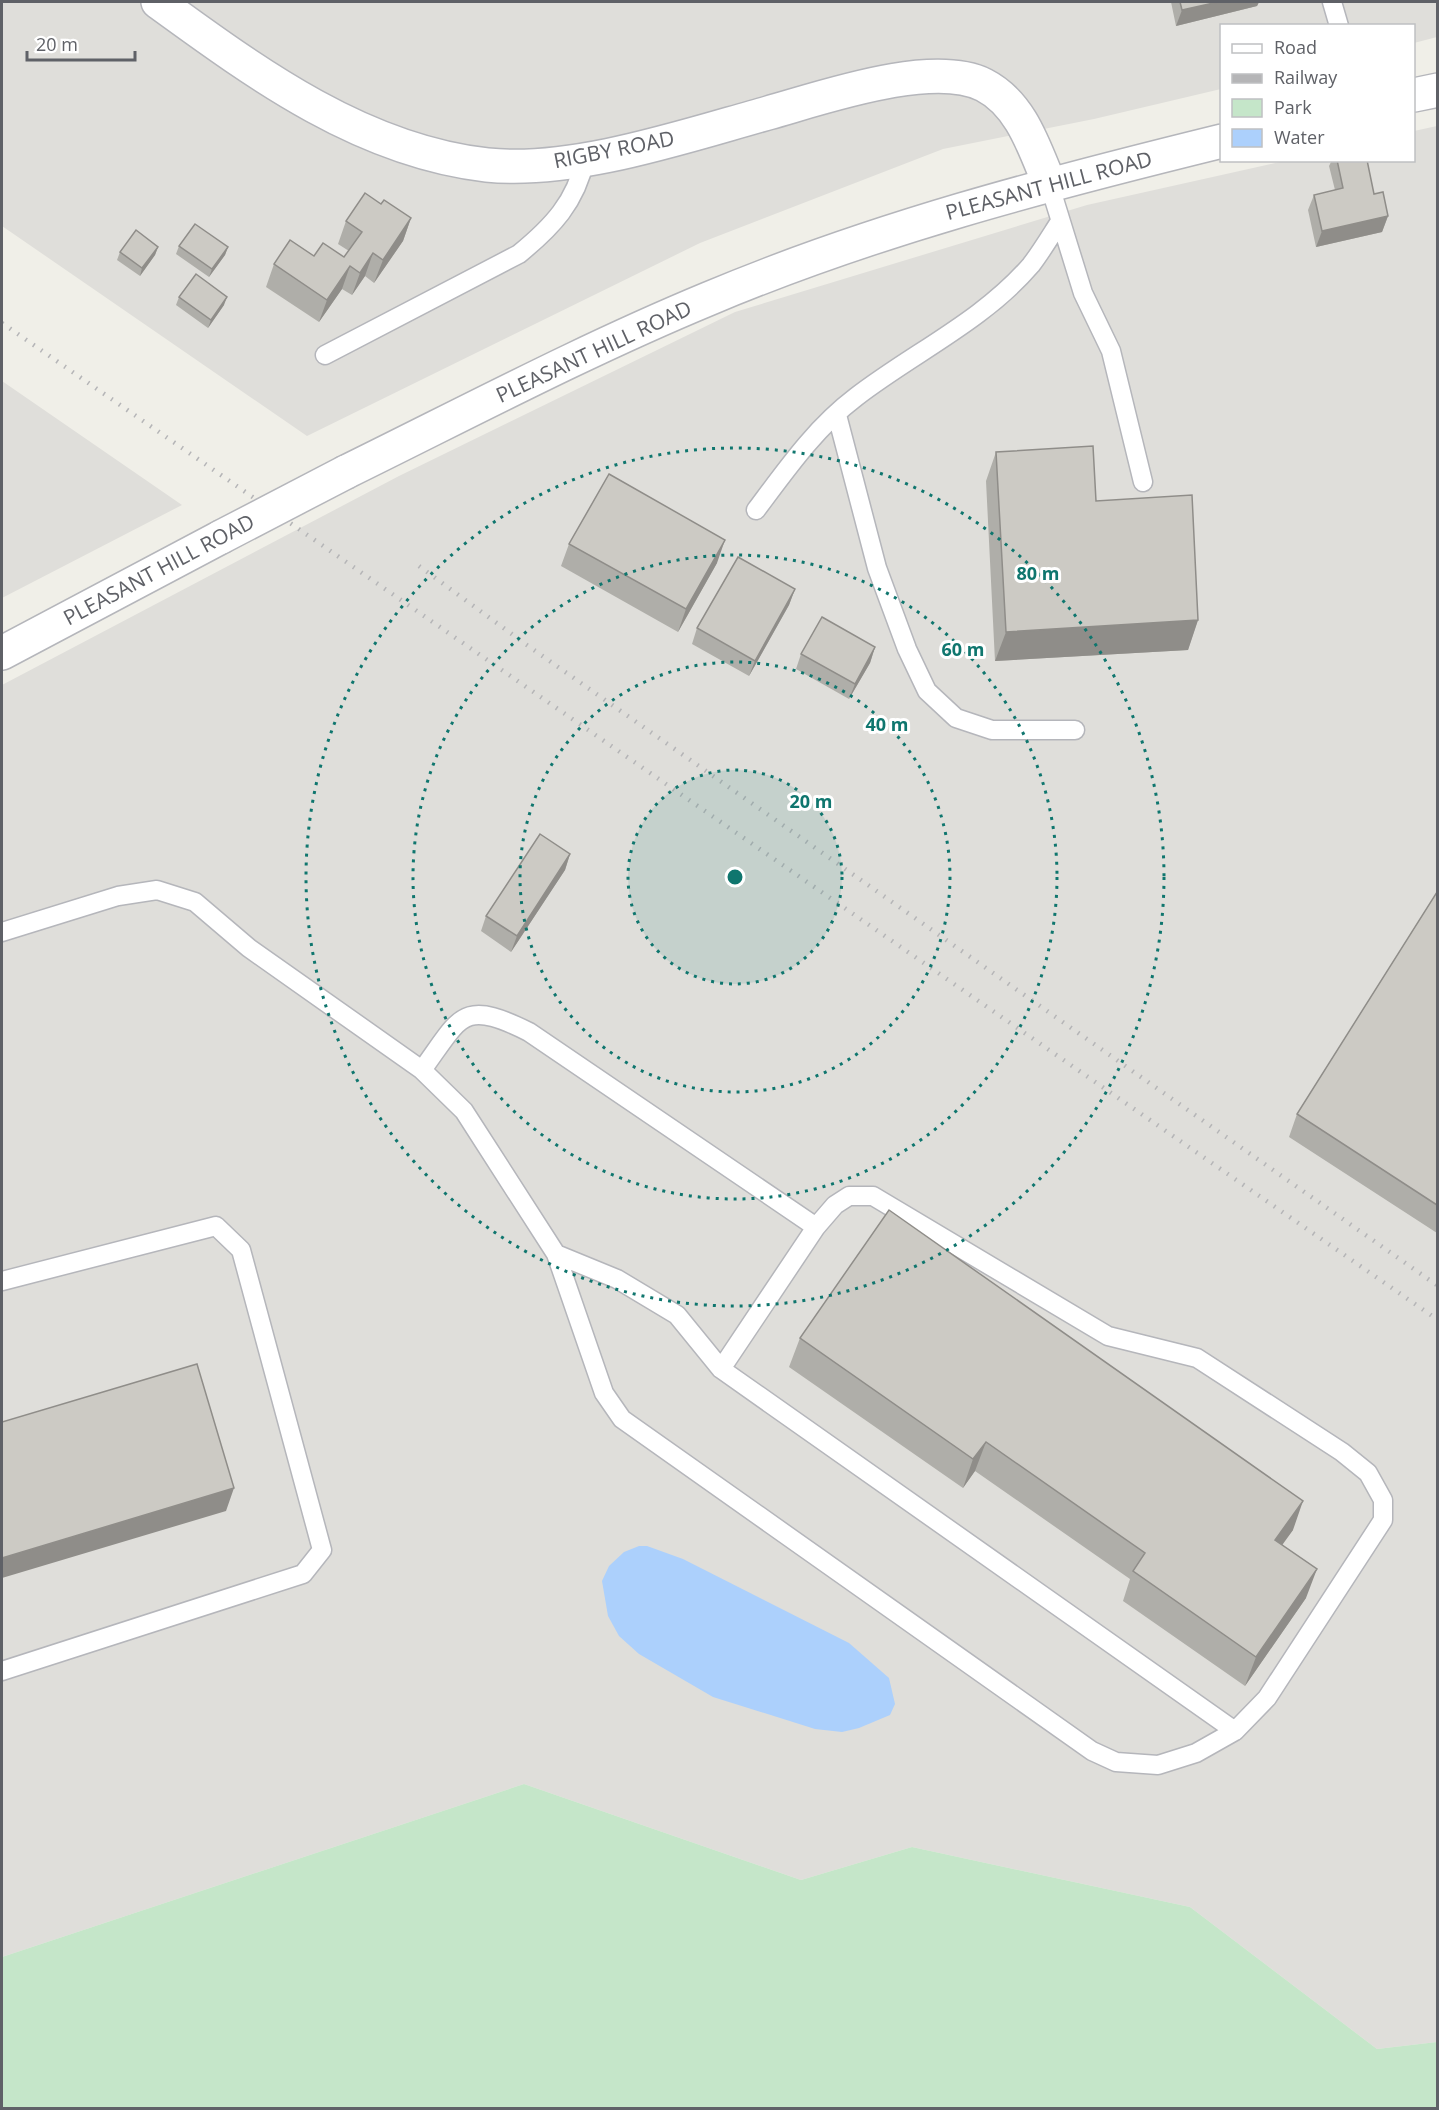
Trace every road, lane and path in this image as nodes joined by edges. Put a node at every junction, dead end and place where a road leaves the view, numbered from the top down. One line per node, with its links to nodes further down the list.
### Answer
1 (158, 2): 7 (street, RIGBY ROAD)
2 (1332, 2): 3 (lane)
3 (1338, 24)
4 (1437, 90): 5 (street)
5 (1415, 95)
6 (1220, 141): 8 (street, PLEASANT HILL ROAD)
7 (585, 159): 8 (street, RIGBY ROAD); 10 (lane)
8 (1049, 183): 9 (lane); 14 (street, PLEASANT HILL ROAD, bridge)
9 (1059, 223): 11 (lane); 12 (lane)
10 (324, 355)
11 (837, 415): 13 (lane); 15 (lane)
12 (1143, 482)
13 (756, 510)
14 (2, 653)
15 (1075, 730)
16 (2, 932): 17 (lane)
17 (422, 1070): 18 (lane); 19 (lane)
18 (816, 1227): 21 (lane); 23 (lane)
19 (556, 1254): 21 (lane); 23 (lane)
20 (2, 1281): 22 (lane)
21 (722, 1369): 23 (lane)
22 (2, 1671)
23 (1235, 1731)

